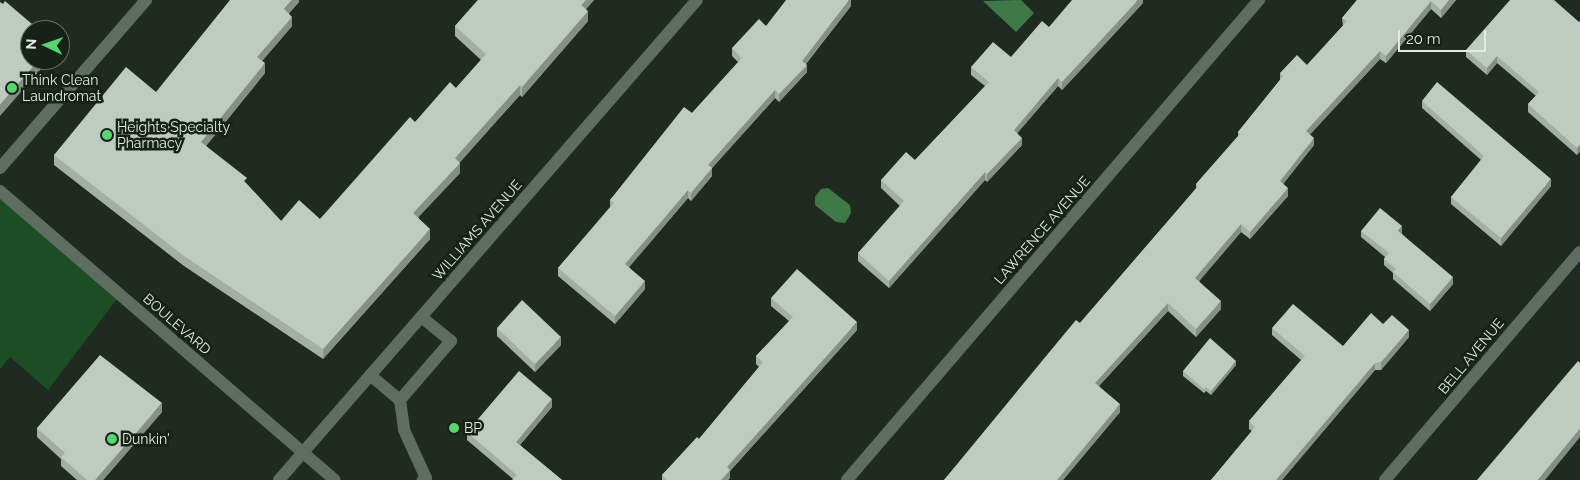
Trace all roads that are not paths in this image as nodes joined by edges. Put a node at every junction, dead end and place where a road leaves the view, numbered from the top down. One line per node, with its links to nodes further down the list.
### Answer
1 (146, 0): 4 (street)
2 (697, 0): 7 (street, WILLIAMS AVENUE)
3 (1259, 0): 14 (street, LAWRENCE AVENUE)
4 (0, 168)
5 (0, 191): 10 (street, BOULEVARD)
6 (1580, 252): 15 (street, BELL AVENUE)
7 (421, 317): 8 (street, WILLIAMS AVENUE); 9 (street)
8 (370, 375): 9 (street); 10 (street, WILLIAMS AVENUE)
9 (400, 400): 13 (street)
10 (303, 452): 11 (street, WILLIAMS AVENUE); 12 (street, BOULEVARD)
11 (279, 480)
12 (335, 480)
13 (423, 480)
14 (847, 480)
15 (1385, 480)

